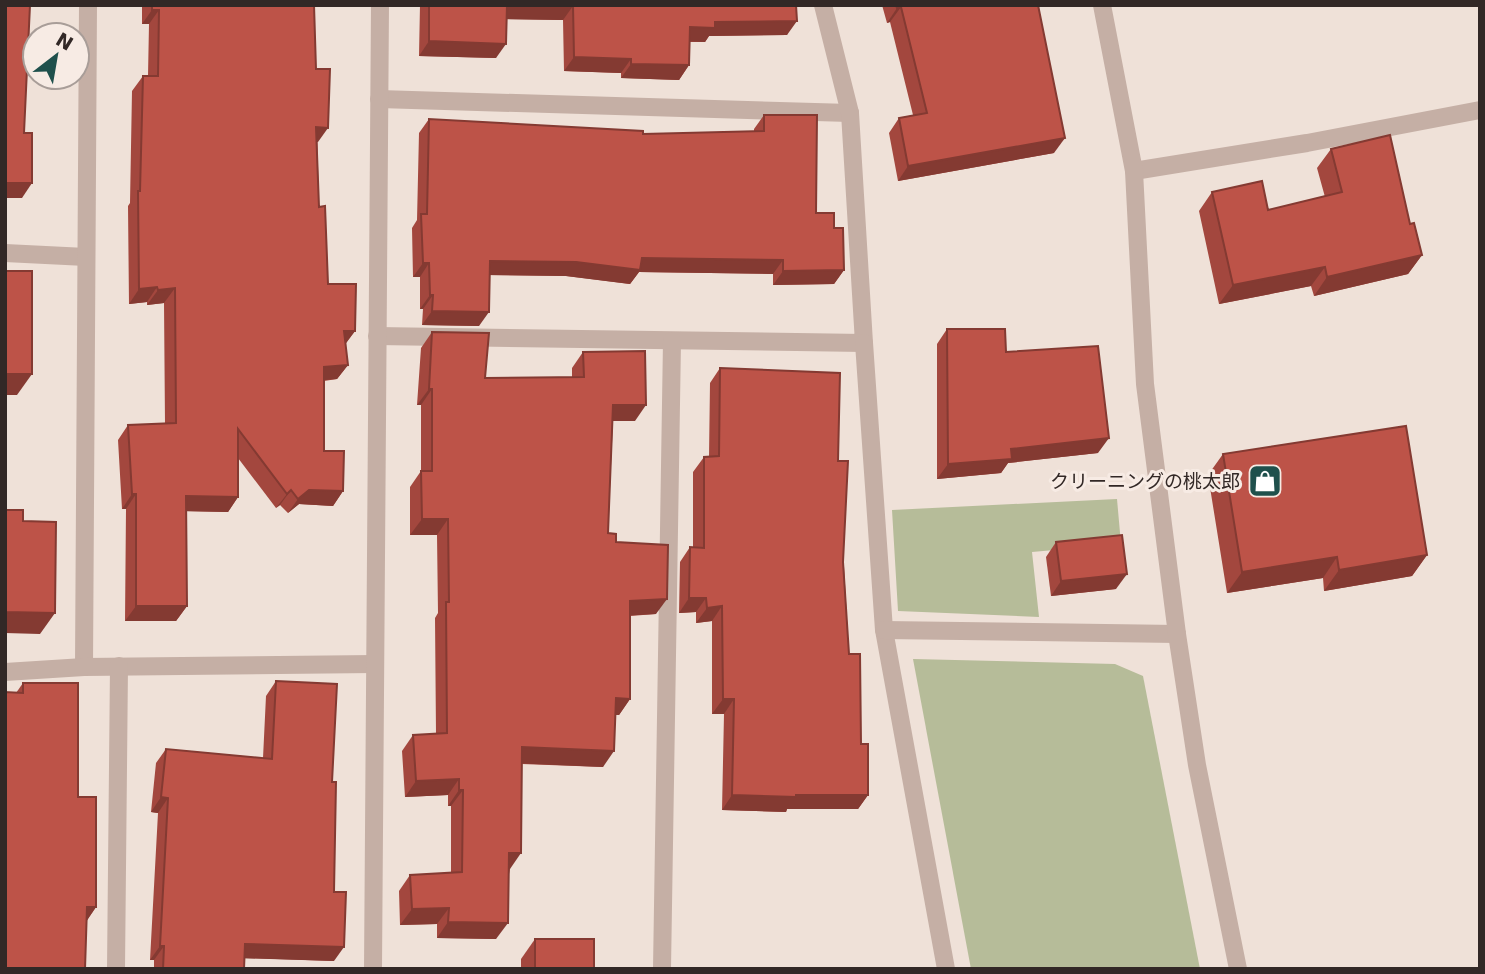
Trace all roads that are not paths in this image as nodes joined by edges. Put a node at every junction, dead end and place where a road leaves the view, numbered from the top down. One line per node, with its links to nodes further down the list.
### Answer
1 (88, 5): 10 (street)
2 (380, 5): 5 (street)
3 (823, 5): 7 (street)
4 (1102, 5): 8 (street)
5 (379, 99): 7 (street); 11 (street)
6 (1480, 110): 8 (street)
7 (850, 113): 13 (street)
8 (1134, 171): 15 (street)
9 (5, 253): 10 (street)
10 (86, 257): 18 (street)
11 (377, 337): 12 (street); 16 (street)
12 (672, 341): 13 (street); 22 (street)
13 (864, 343): 14 (street)
14 (884, 630): 15 (street); 23 (street)
15 (1177, 634): 24 (street)
16 (375, 664): 17 (street); 21 (street)
17 (119, 666): 18 (street); 20 (street)
18 (84, 667): 19 (street)
19 (5, 672)
20 (116, 969)
21 (373, 969)
22 (662, 969)
23 (946, 969)
24 (1238, 969)

